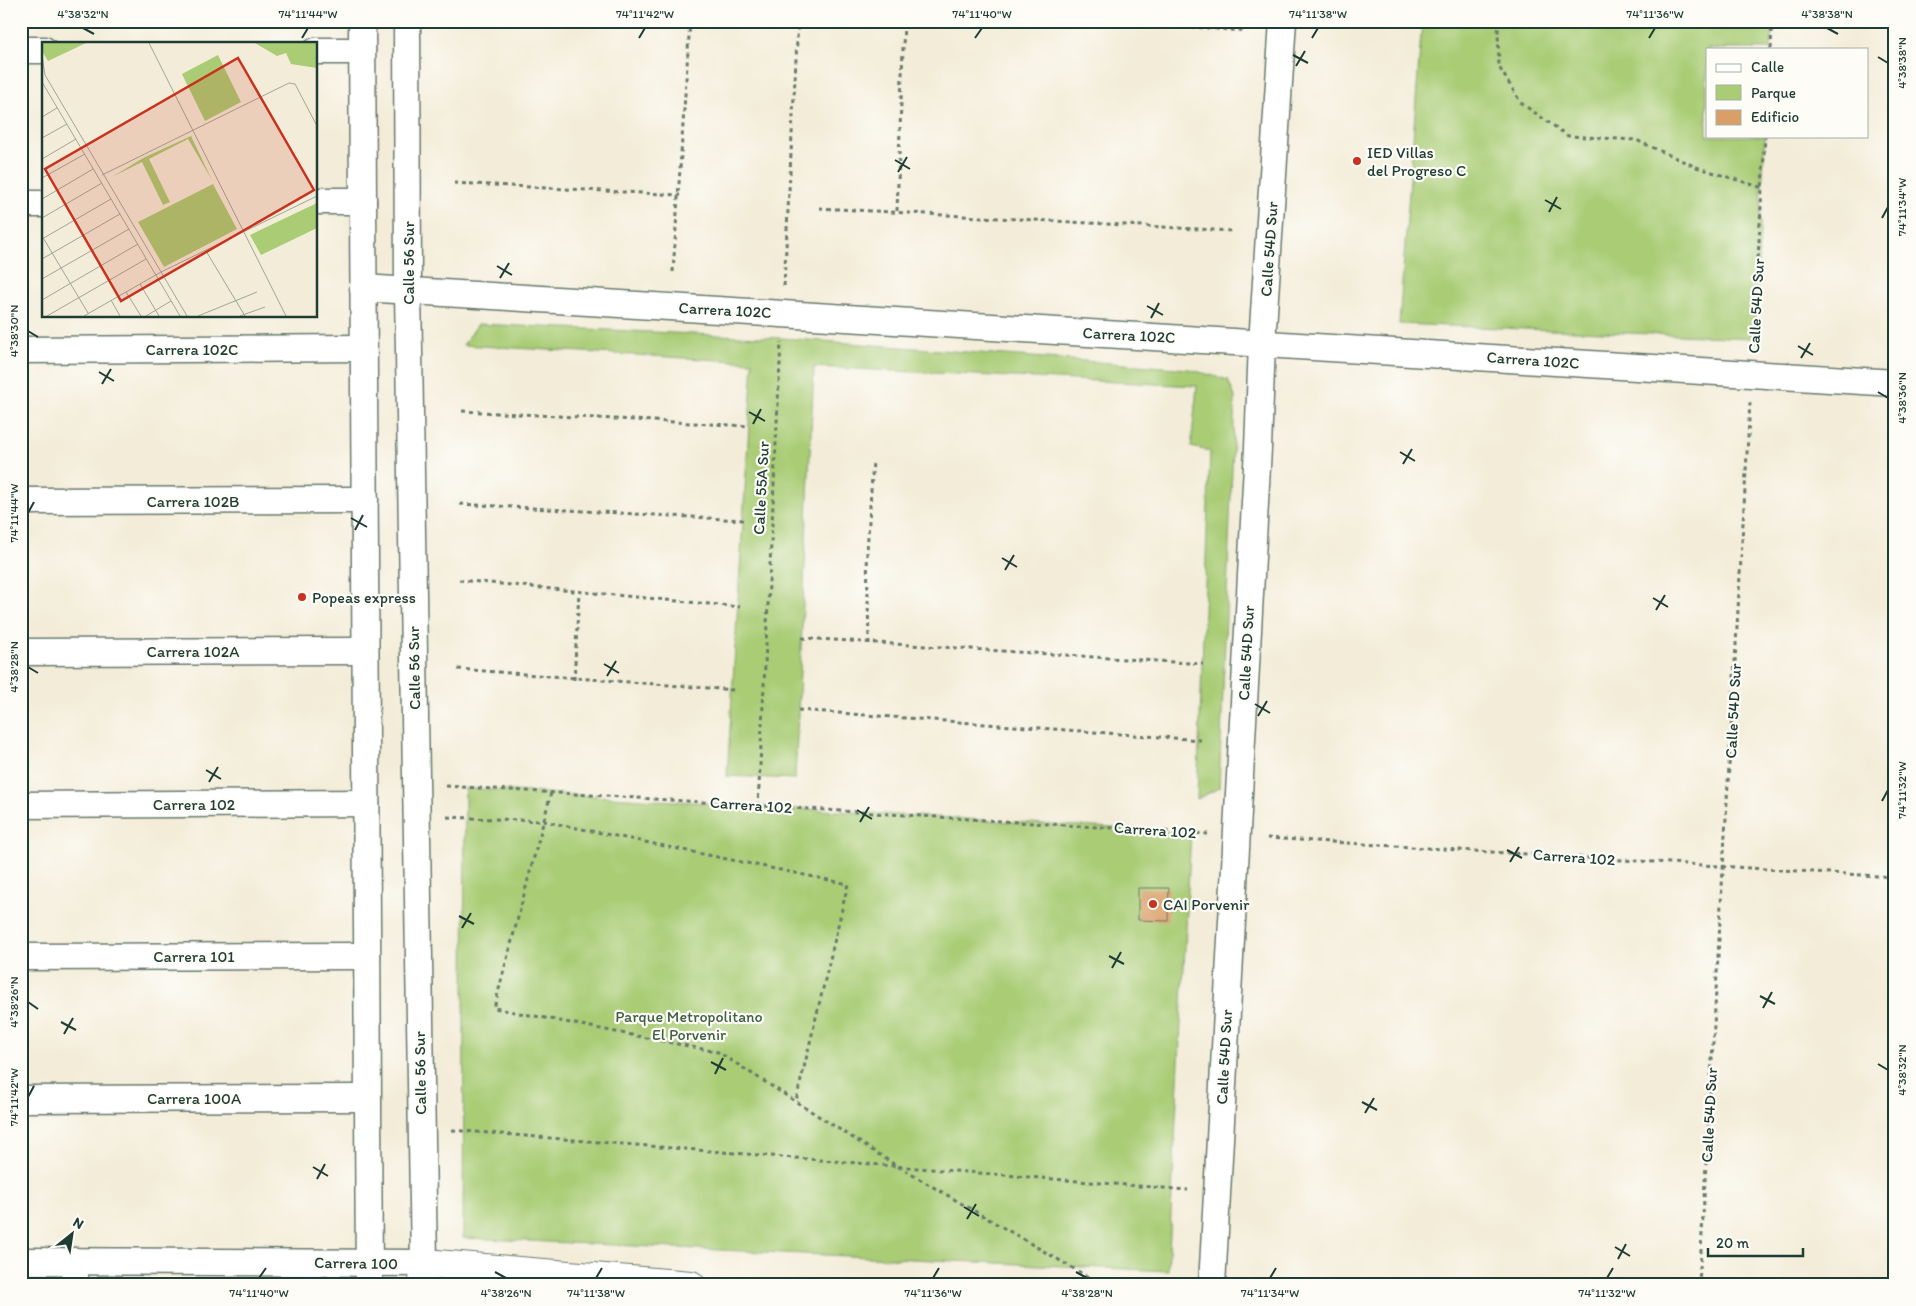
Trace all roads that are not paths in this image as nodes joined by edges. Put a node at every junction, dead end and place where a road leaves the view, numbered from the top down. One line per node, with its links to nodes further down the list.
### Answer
1 (362, 21): 7 (street)
2 (407, 21): 13 (street, Calle 56 Sur)
3 (1283, 21): 14 (street, Calle 54D Sur)
4 (21, 50): 5 (street)
5 (42, 50)
6 (318, 51): 7 (street)
7 (362, 51): 9 (street)
8 (318, 201): 9 (street)
9 (363, 201): 12 (street)
10 (21, 204): 11 (street)
11 (42, 204)
12 (363, 288): 13 (street, Carrera 102C); 15 (street)
13 (408, 291): 14 (street, Carrera 102C); 32 (street, Calle 56 Sur)
14 (1262, 343): 17 (street, Carrera 102C); 34 (street, Calle 54D Sur)
15 (364, 348): 16 (street, Carrera 102C); 18 (street)
16 (21, 350)
17 (1895, 383)
18 (365, 500): 19 (street, Carrera 102B); 20 (street)
19 (21, 501)
20 (365, 651): 21 (street, Carrera 102A); 22 (street)
21 (21, 652)
22 (366, 803): 23 (street, Carrera 102); 25 (street)
23 (21, 805)
24 (21, 956): 25 (street, Carrera 101)
25 (367, 956): 26 (street)
26 (367, 1098): 27 (street, Carrera 100A); 31 (street)
27 (21, 1099)
28 (21, 1261): 29 (street, Carrera 100)
29 (75, 1273): 30 (street, Carrera 100)
30 (216, 1273): 31 (street, Carrera 100)
31 (369, 1274): 32 (street, Carrera 100)
32 (423, 1274): 33 (street, Carrera 100)
33 (691, 1285)
34 (1212, 1285)

